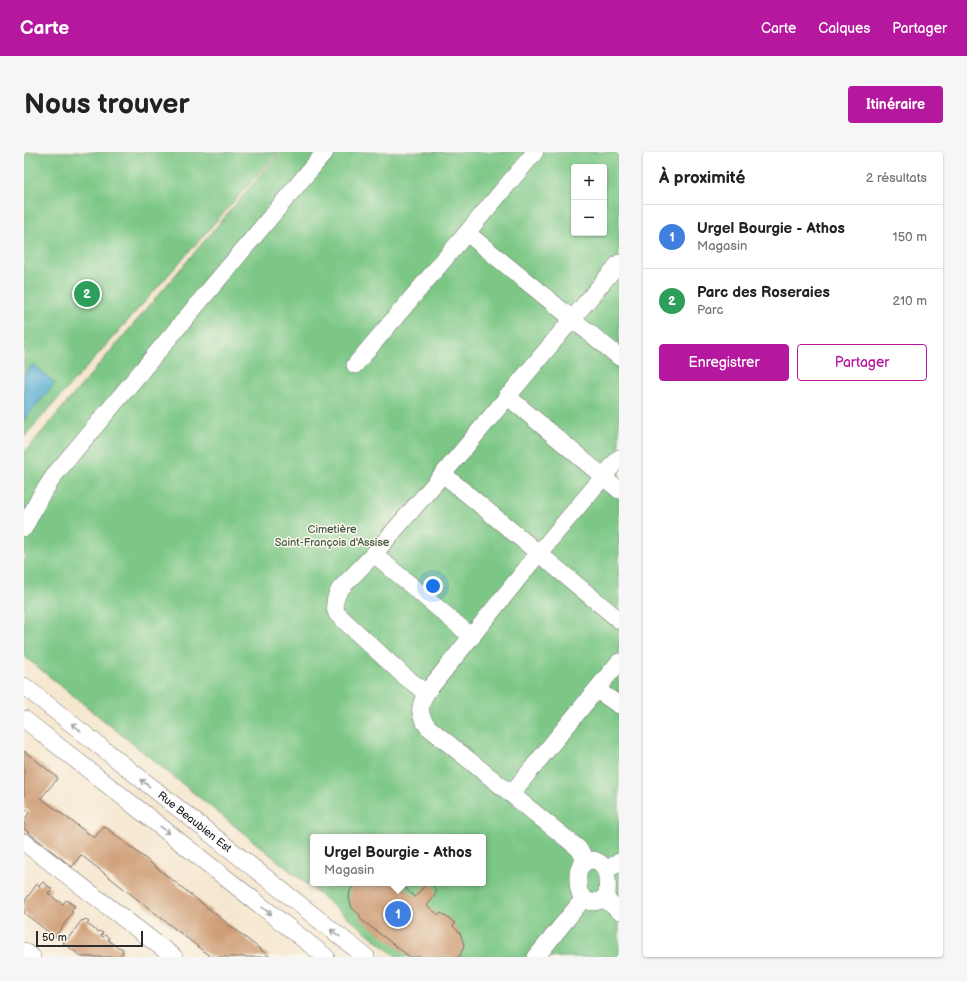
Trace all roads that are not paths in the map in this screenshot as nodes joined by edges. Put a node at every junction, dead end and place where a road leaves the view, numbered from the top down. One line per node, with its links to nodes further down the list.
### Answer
1 (326, 152): 13 (street)
2 (535, 152): 3 (street)
3 (467, 233): 5 (street); 7 (street)
4 (619, 263): 5 (street)
5 (572, 318): 6 (street); 8 (street)
6 (619, 357)
7 (356, 365)
8 (507, 396): 10 (street); 11 (street)
9 (619, 458): 11 (street)
10 (442, 474): 14 (street); 15 (street)
11 (603, 477): 12 (street); 15 (street)
12 (619, 490)
13 (24, 528)
14 (374, 554): 17 (street); 21 (street)
15 (538, 554): 16 (street); 17 (street)
16 (619, 620)
17 (472, 637): 21 (street)
18 (619, 662): 20 (street)
19 (24, 686): 24 (street, Rue Beaubien Est, one-way to 19)
20 (596, 690): 22 (street); 26 (street)
21 (426, 693): 26 (street)
22 (619, 705)
23 (24, 719): 25 (street)
24 (106, 752): 25 (street); 37 (street, Rue Beaubien Est, one-way to 24)
25 (90, 771): 36 (street, one-way to 36)
26 (511, 794): 28 (street)
27 (24, 842): 35 (street)
28 (587, 861): 29 (street); 30 (street)
29 (612, 865): 31 (street)
30 (584, 898): 31 (street); 38 (street)
31 (604, 898): 32 (street)
32 (619, 911)
33 (24, 951): 34 (street)
34 (32, 957)
35 (174, 957)
36 (326, 957)
37 (366, 957)
38 (536, 957)

